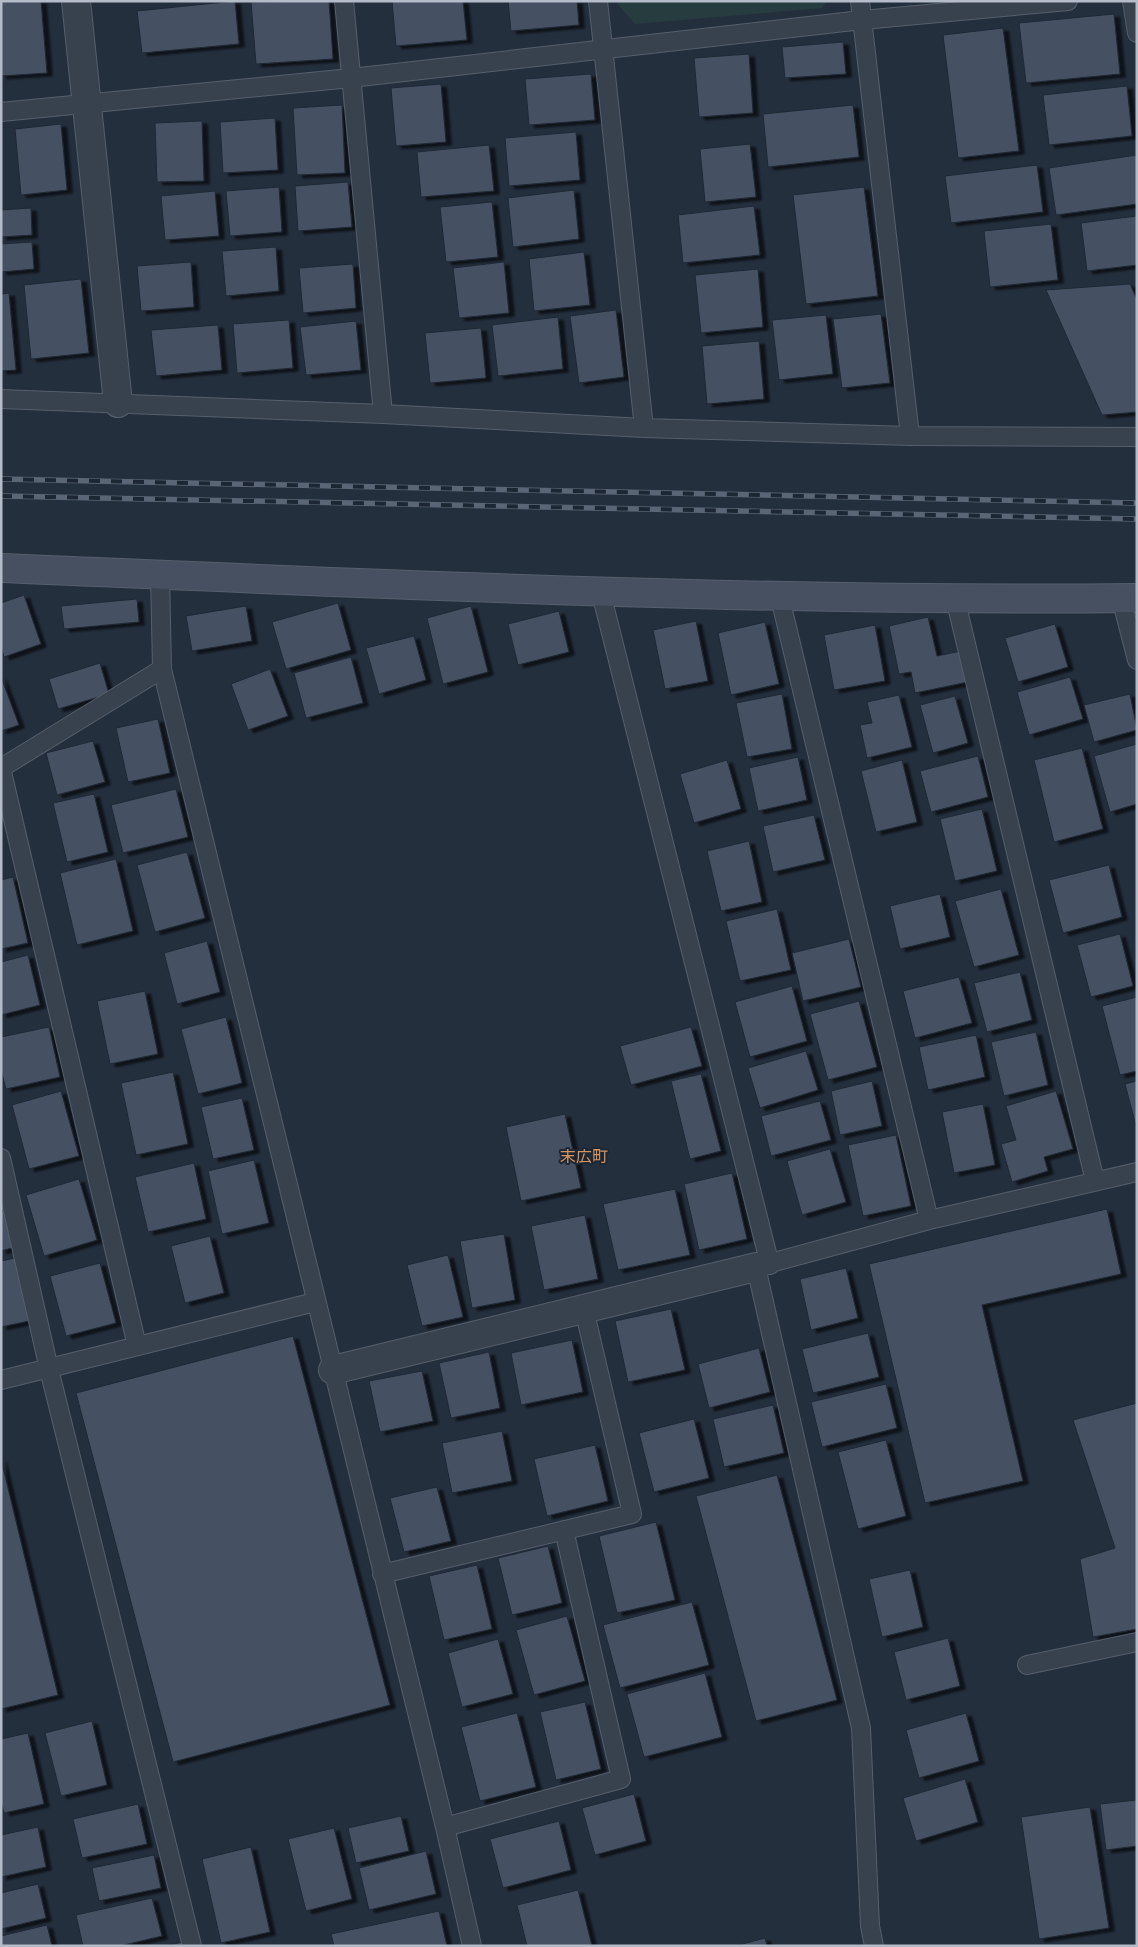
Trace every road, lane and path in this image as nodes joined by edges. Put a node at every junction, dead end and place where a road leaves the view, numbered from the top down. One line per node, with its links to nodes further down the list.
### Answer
1 (76, 1): 11 (street)
2 (344, 1): 10 (lane)
3 (598, 1): 9 (lane)
4 (860, 1): 7 (lane)
5 (1068, 1): 7 (lane)
6 (1132, 1): 8 (lane)
7 (862, 20): 9 (lane); 17 (lane)
8 (1137, 33)
9 (603, 48): 10 (lane); 16 (lane)
10 (351, 78): 11 (lane); 15 (lane)
11 (86, 104): 12 (lane); 14 (street)
12 (1, 112)
13 (1, 399): 14 (lane)
14 (118, 403): 15 (lane)
15 (383, 414): 16 (lane)
16 (644, 428): 17 (lane)
17 (910, 436): 18 (lane)
18 (1137, 437)
19 (1, 568): 20 (street)
20 (160, 574): 21 (street); 26 (lane)
21 (600, 593): 22 (street); 32 (lane)
22 (780, 598): 23 (street); 31 (lane)
23 (955, 598): 24 (street); 30 (lane)
24 (1129, 598): 25 (lane)
25 (1137, 660)
26 (162, 669): 27 (lane); 33 (lane)
27 (1, 768): 35 (lane)
28 (1, 1158): 36 (lane)
29 (1137, 1172): 30 (lane)
30 (1095, 1181): 31 (lane)
31 (929, 1220): 32 (lane)
32 (763, 1266): 34 (street); 46 (lane)
33 (315, 1302): 35 (lane); 37 (lane)
34 (584, 1309): 37 (street); 39 (lane)
35 (137, 1346): 36 (lane)
36 (49, 1369): 38 (lane); 44 (lane)
37 (333, 1370): 40 (lane)
38 (1, 1380)
39 (564, 1530): 40 (lane); 43 (lane)
40 (382, 1574): 43 (lane)
41 (1137, 1642): 42 (lane)
42 (1027, 1666)
43 (445, 1828): 45 (lane)
44 (192, 1946)
45 (472, 1946)
46 (874, 1946)

